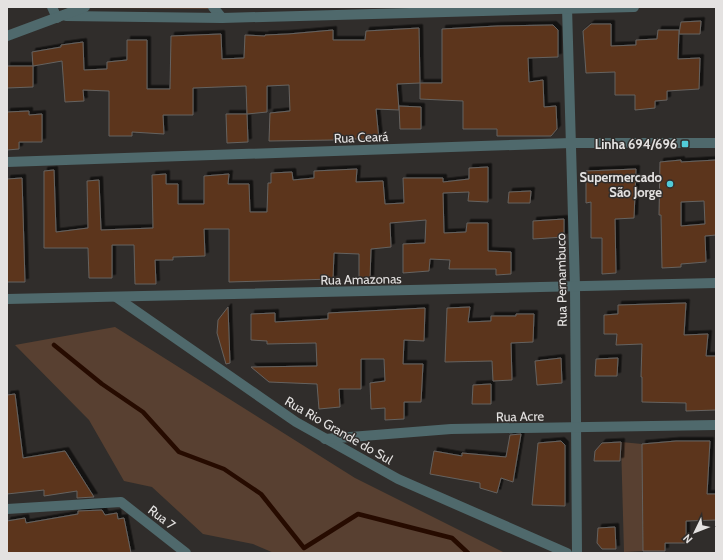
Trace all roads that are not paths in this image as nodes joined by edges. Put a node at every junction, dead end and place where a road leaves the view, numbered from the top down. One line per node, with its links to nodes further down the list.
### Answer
1 (52, 7): 6 (street)
2 (85, 7): 6 (street)
3 (213, 7): 7 (street)
4 (634, 7): 5 (street)
5 (567, 8): 7 (street); 9 (street, Rua Pernambuco)
6 (61, 17): 7 (street); 8 (street)
7 (222, 18)
8 (7, 36)
9 (571, 143): 10 (street, Rua Ceará); 11 (street, Rua Ceará); 13 (street, Rua Pernambuco)
10 (716, 143)
11 (7, 162)
12 (716, 283): 13 (street, Rua Amazonas)
13 (575, 287): 14 (street, Rua Amazonas); 17 (street, Rua Pernambuco)
14 (116, 297): 15 (street, Rua Amazonas); 18 (street, Rua Rio Grande do Sul)
15 (7, 299)
16 (716, 425): 17 (street, Rua Acre)
17 (575, 428): 18 (street, Rua Acre); 22 (street, Rua Pernambuco)
18 (325, 439): 21 (street, Rua Rio Grande do Sul)
19 (7, 509): 20 (street, Rua 7)
20 (186, 553)
21 (567, 553)
22 (577, 553)

